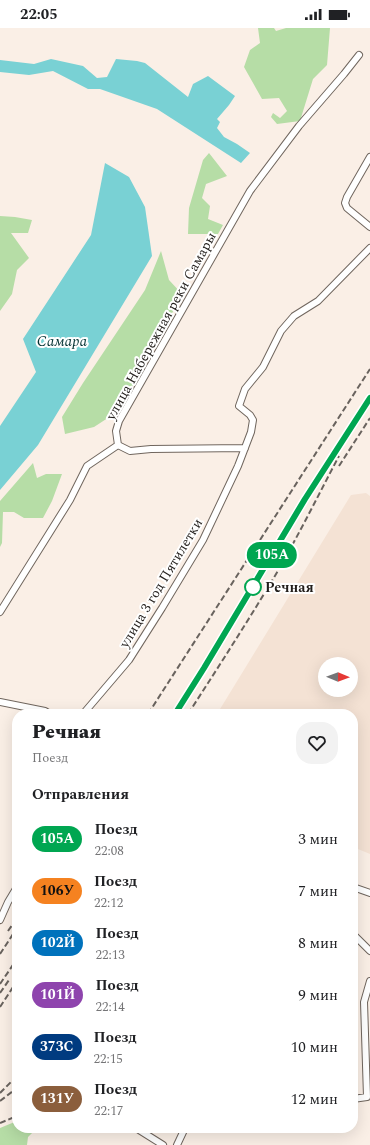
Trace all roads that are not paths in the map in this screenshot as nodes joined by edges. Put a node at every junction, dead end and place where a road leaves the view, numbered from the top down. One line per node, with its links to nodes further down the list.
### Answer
1 (359, 55): 5 (street, улица Набережная реки Самары)
2 (370, 157): 3 (street)
3 (370, 227)
4 (370, 248): 6 (street, улица 3 год Пятилетки)
5 (118, 445): 6 (street); 7 (street)
6 (245, 448): 10 (street, улица 3 год Пятилетки)
7 (0, 612)
8 (0, 702): 9 (street)
9 (35, 709)
10 (87, 709)
11 (358, 889): 12 (street)
12 (370, 893)
13 (12, 895): 14 (street)
14 (0, 920)
15 (358, 939): 16 (street)
16 (370, 951)
17 (370, 981): 18 (street)
18 (358, 1098)
19 (144, 1133): 21 (street)
20 (183, 1133): 22 (street)
21 (163, 1145)
22 (177, 1145)

